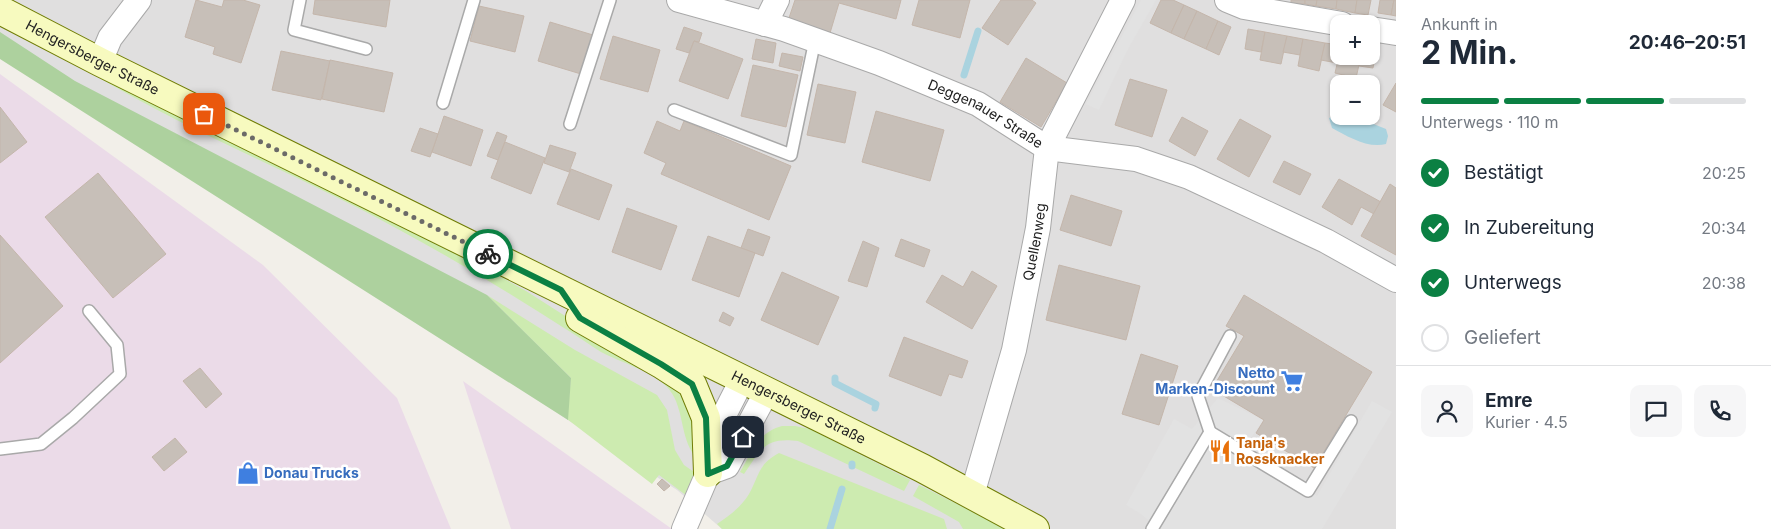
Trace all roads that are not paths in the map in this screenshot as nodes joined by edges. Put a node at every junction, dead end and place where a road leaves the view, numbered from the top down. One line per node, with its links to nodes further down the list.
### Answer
1 (139, 0): 16 (street)
2 (300, 0): 15 (lane)
3 (474, 0): 17 (lane)
4 (610, 0): 19 (lane)
5 (679, 0): 11 (street, Deggenauer Straße)
6 (777, 0): 11 (street)
7 (1123, 0): 20 (street, Quellenweg)
8 (1227, 0): 10 (street)
9 (0, 10): 16 (main road, Hengersberger Straße)
10 (1330, 22)
11 (765, 24): 14 (street, Deggenauer Straße)
12 (1380, 30): 13 (street)
13 (1396, 33)
14 (815, 40): 18 (lane); 20 (street, Deggenauer Straße)
15 (366, 49)
16 (100, 62): 22 (main road, Hengersberger Straße)
17 (443, 103)
18 (674, 110)
19 (570, 124)
20 (1047, 148): 21 (street, Deggenauer Straße); 31 (street, Quellenweg)
21 (1396, 280)
22 (561, 290): 25 (main road, Hengersberger Straße); 30 (main road, Hengersberger Straße)
23 (90, 311): 29 (lane)
24 (1230, 336): 28 (lane)
25 (742, 380): 26 (main road, Hengersberger Straße); 30 (street)
26 (766, 393): 30 (street); 31 (main road, Hengersberger Straße)
27 (1351, 421): 28 (lane)
28 (1210, 432): 34 (lane)
29 (0, 448)
30 (708, 474): 32 (street)
31 (972, 495): 33 (main road, Hengersberger Straße)
32 (684, 529)
33 (1036, 529)
34 (1152, 529)

